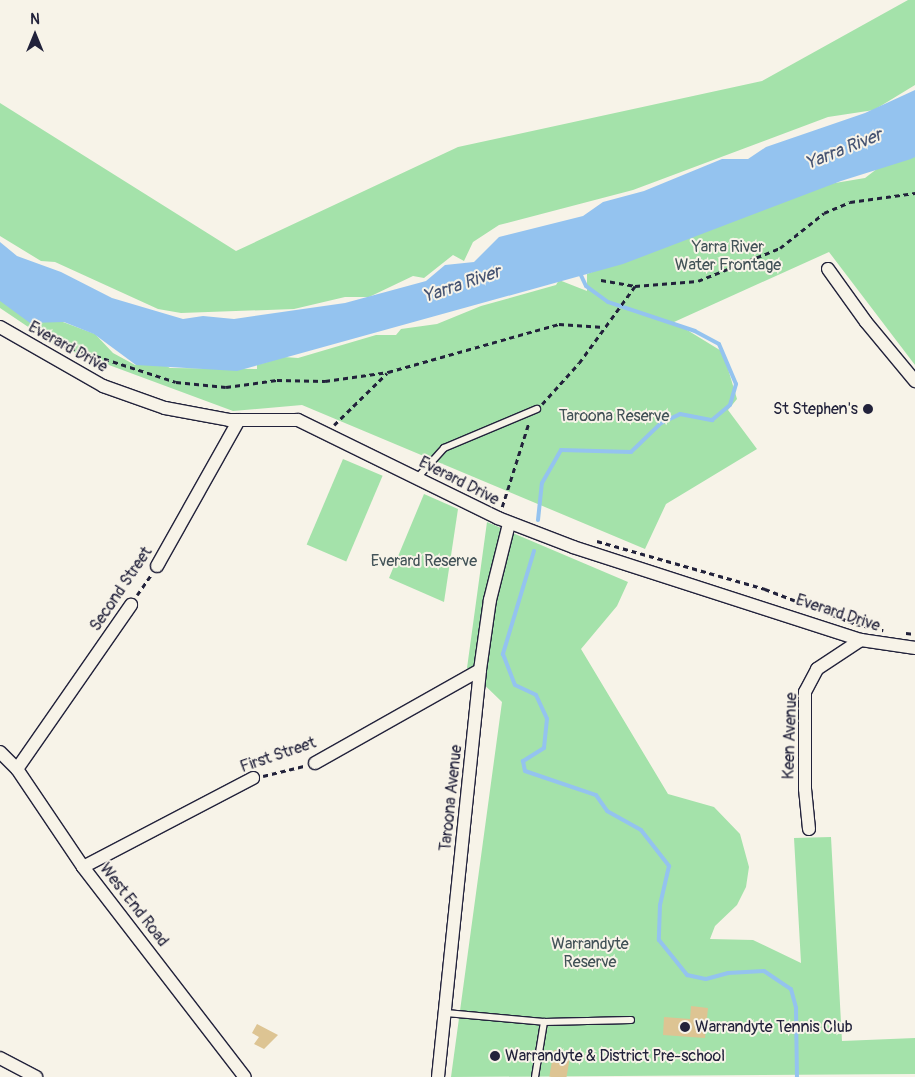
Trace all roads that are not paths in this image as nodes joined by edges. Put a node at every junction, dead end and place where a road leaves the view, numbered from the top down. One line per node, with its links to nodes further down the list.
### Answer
1 (828, 269): 3 (street)
2 (0, 327): 5 (street, Everard Drive)
3 (915, 381)
4 (535, 410): 6 (lane)
5 (239, 420): 6 (street, Everard Drive); 8 (street, Second Street)
6 (418, 478): 7 (street, Everard Drive)
7 (505, 516): 10 (street, Everard Drive); 12 (street, Taroona Avenue)
8 (157, 566)
9 (131, 604): 15 (street, Second Street)
10 (861, 640): 11 (street, Everard Drive); 17 (street, Keen Avenue)
11 (915, 648)
12 (480, 670): 14 (street, First Street); 19 (street, Taroona Avenue)
13 (0, 752): 15 (street, West End Road)
14 (315, 763)
15 (17, 769): 18 (street, West End Road)
16 (253, 778): 18 (street, First Street)
17 (809, 829)
18 (83, 866): 24 (street, West End Road)
19 (446, 1013): 21 (lane); 25 (street, Taroona Avenue)
20 (632, 1020): 21 (lane)
21 (544, 1022): 26 (lane)
22 (0, 1058): 23 (street)
23 (36, 1077)
24 (245, 1077)
25 (438, 1077)
26 (535, 1077)

